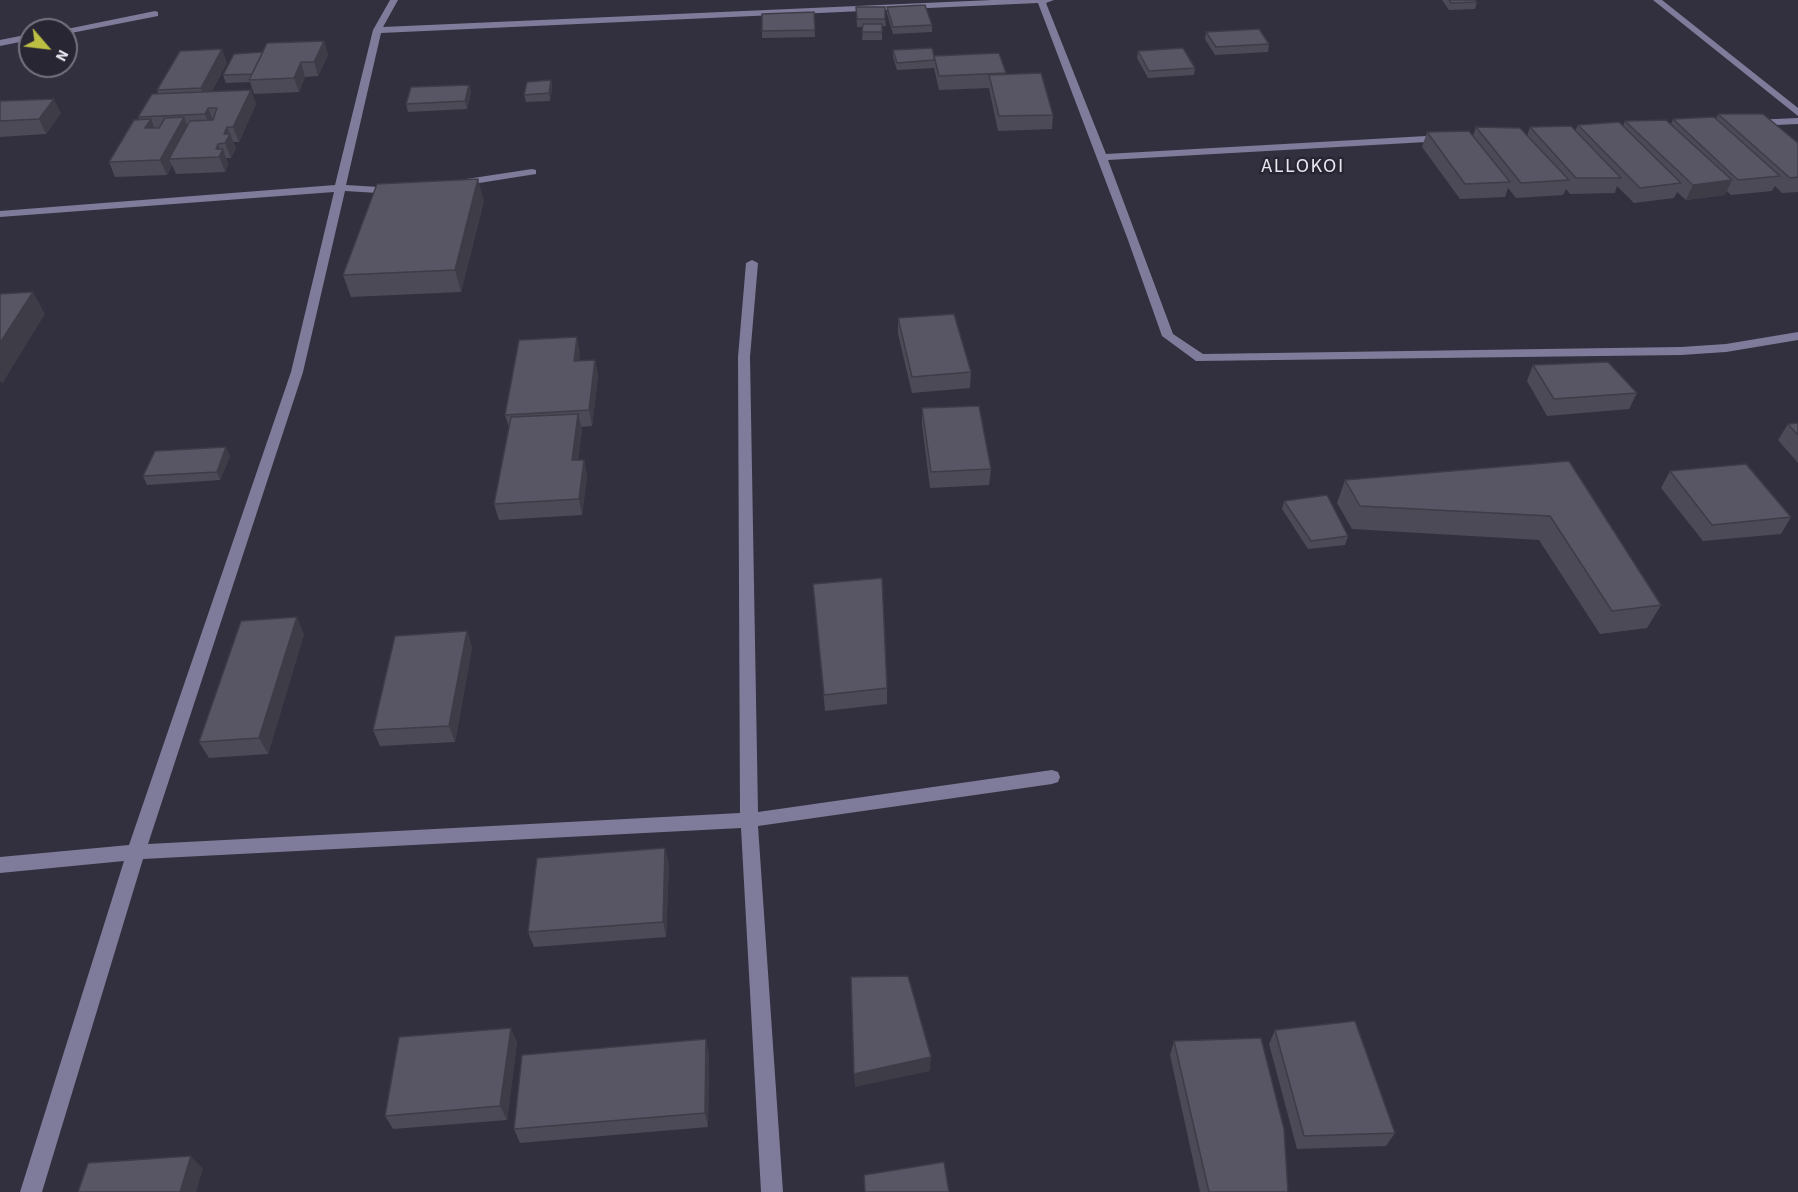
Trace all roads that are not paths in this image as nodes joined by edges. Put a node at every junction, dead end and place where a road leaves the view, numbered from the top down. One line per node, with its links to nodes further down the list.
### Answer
1 (394, 0): 6 (street)
2 (1044, 0): 6 (street); 13 (street)
3 (1658, 0): 9 (street)
4 (155, 14): 5 (street)
5 (78, 29)
6 (377, 30): 16 (street)
7 (18, 39): 8 (street)
8 (0, 43)
9 (1798, 113)
10 (1798, 121): 11 (street)
11 (1741, 123)
12 (1456, 137): 13 (street)
13 (1103, 157): 20 (street)
14 (532, 172): 15 (street)
15 (453, 184)
16 (339, 188): 17 (street); 18 (street); 23 (street)
17 (409, 191)
18 (0, 214)
19 (752, 263): 22 (street)
20 (1798, 336)
21 (1052, 777): 22 (street)
22 (749, 820): 23 (street); 26 (street)
23 (136, 852): 24 (street); 25 (street)
24 (0, 865)
25 (31, 1192)
26 (772, 1192)

